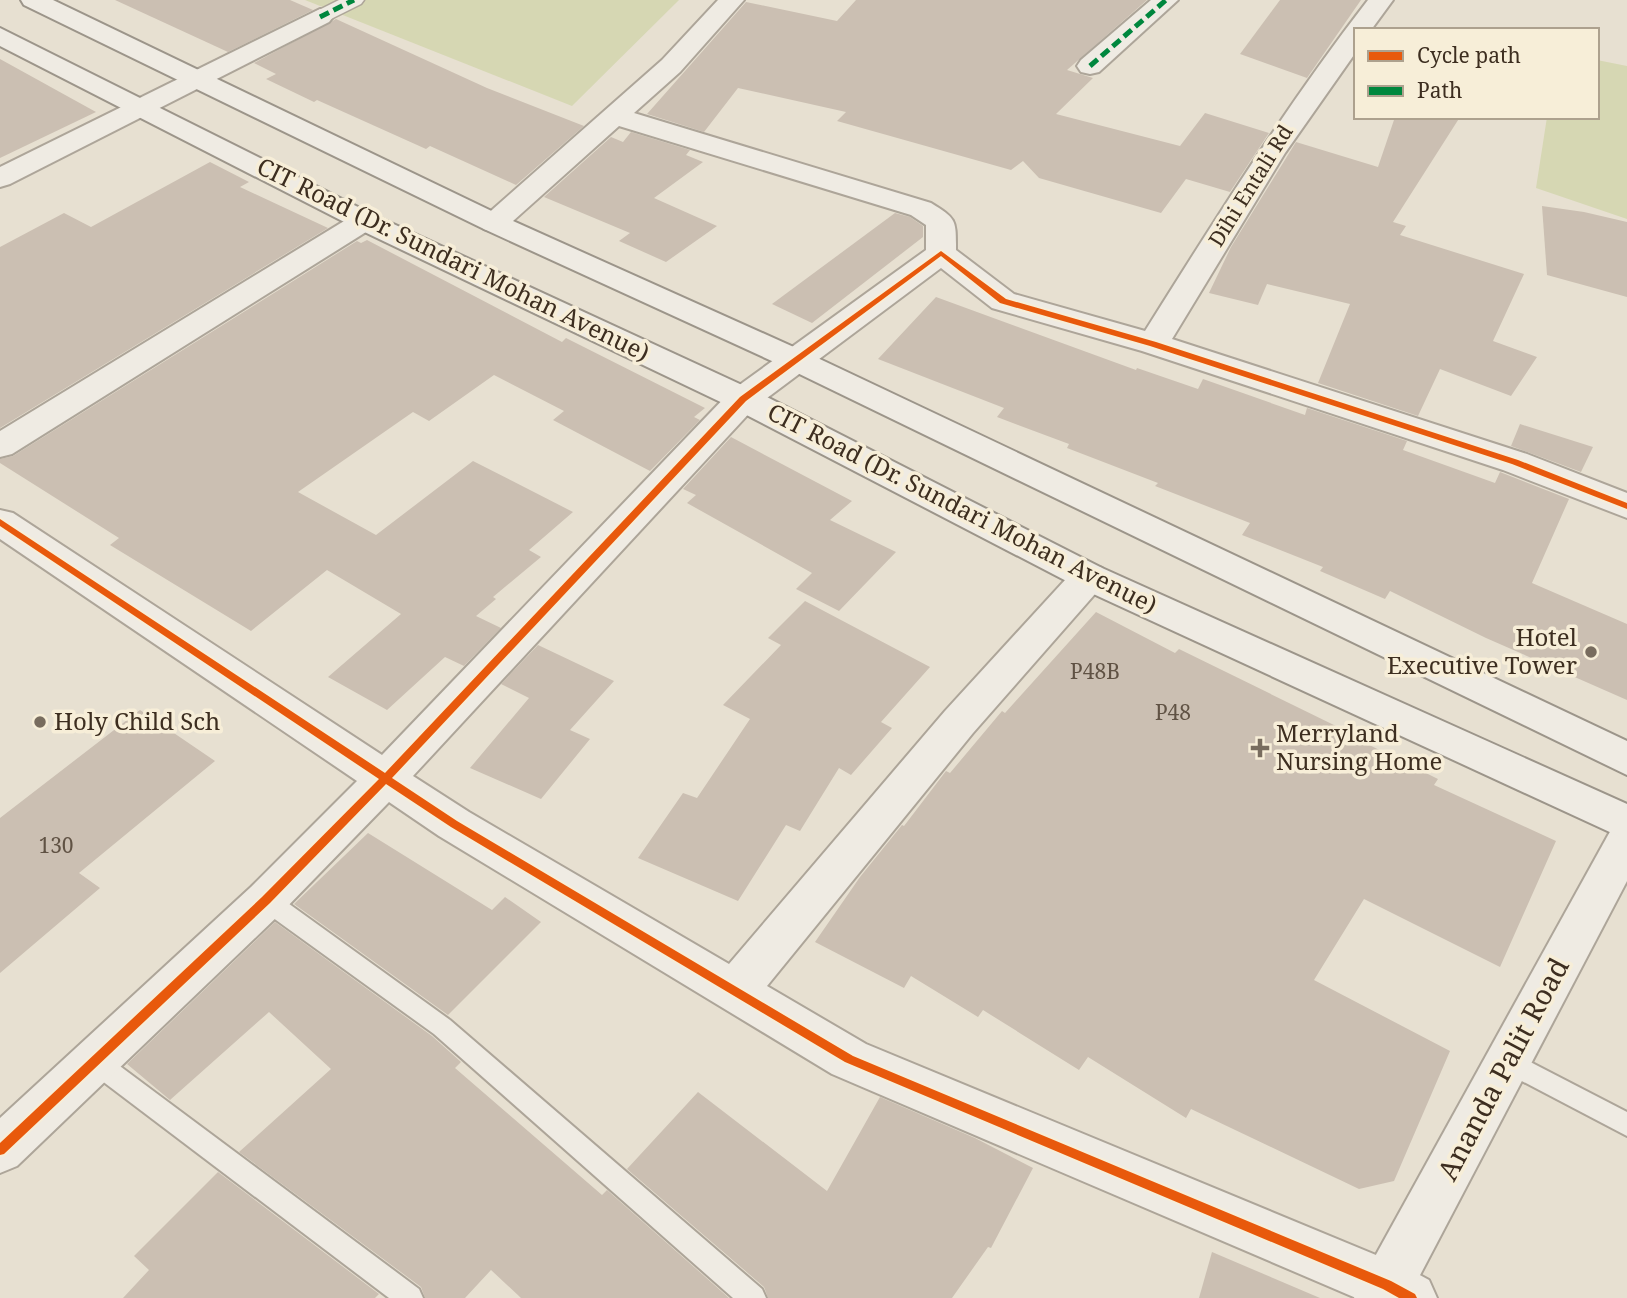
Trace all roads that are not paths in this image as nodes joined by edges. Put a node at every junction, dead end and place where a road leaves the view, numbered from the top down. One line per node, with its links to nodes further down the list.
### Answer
1 (33, 0): 11 (street, CIT Road (Dr. Sundari Mohan Avenue))
2 (354, 0): 6 (street)
3 (732, 0): 13 (street)
4 (1166, 0): 10 (street)
5 (1381, 0): 7 (street, Dihi Entali Rd)
6 (320, 17): 11 (street)
7 (1359, 28)
8 (1354, 35): 18 (street, Dihi Entali Rd)
9 (0, 36): 12 (street, CIT Road (Dr. Sundari Mohan Avenue))
10 (1090, 66)
11 (192, 79): 12 (street); 16 (street, CIT Road (Dr. Sundari Mohan Avenue))
12 (139, 106): 14 (street); 15 (street, CIT Road (Dr. Sundari Mohan Avenue))
13 (614, 116): 16 (street); 17 (street)
14 (0, 178)
15 (364, 220): 20 (street, CIT Road (Dr. Sundari Mohan Avenue)); 21 (street)
16 (494, 223): 19 (street, CIT Road (Dr. Sundari Mohan Avenue))
17 (941, 253): 18 (street); 19 (street)
18 (1153, 344): 22 (street)
19 (796, 360): 20 (street); 25 (street, CIT Road (Dr. Sundari Mohan Avenue))
20 (743, 399): 24 (street, CIT Road (Dr. Sundari Mohan Avenue)); 26 (street)
21 (0, 446)
22 (1627, 506)
23 (0, 522): 26 (street)
24 (1089, 577): 27 (street, CIT Road (Dr. Sundari Mohan Avenue)); 30 (street)
25 (1627, 759)
26 (385, 779): 29 (street); 30 (street)
27 (1627, 823)
28 (1627, 841): 32 (street, Ananda Palit Road)
29 (266, 900): 31 (street); 37 (lane)
30 (736, 991): 35 (street)
31 (93, 1060): 34 (street); 36 (lane)
32 (1507, 1061): 33 (lane); 35 (street, Ananda Palit Road)
33 (1627, 1125)
34 (0, 1150)
35 (1393, 1294)
36 (410, 1298)
37 (753, 1298)

